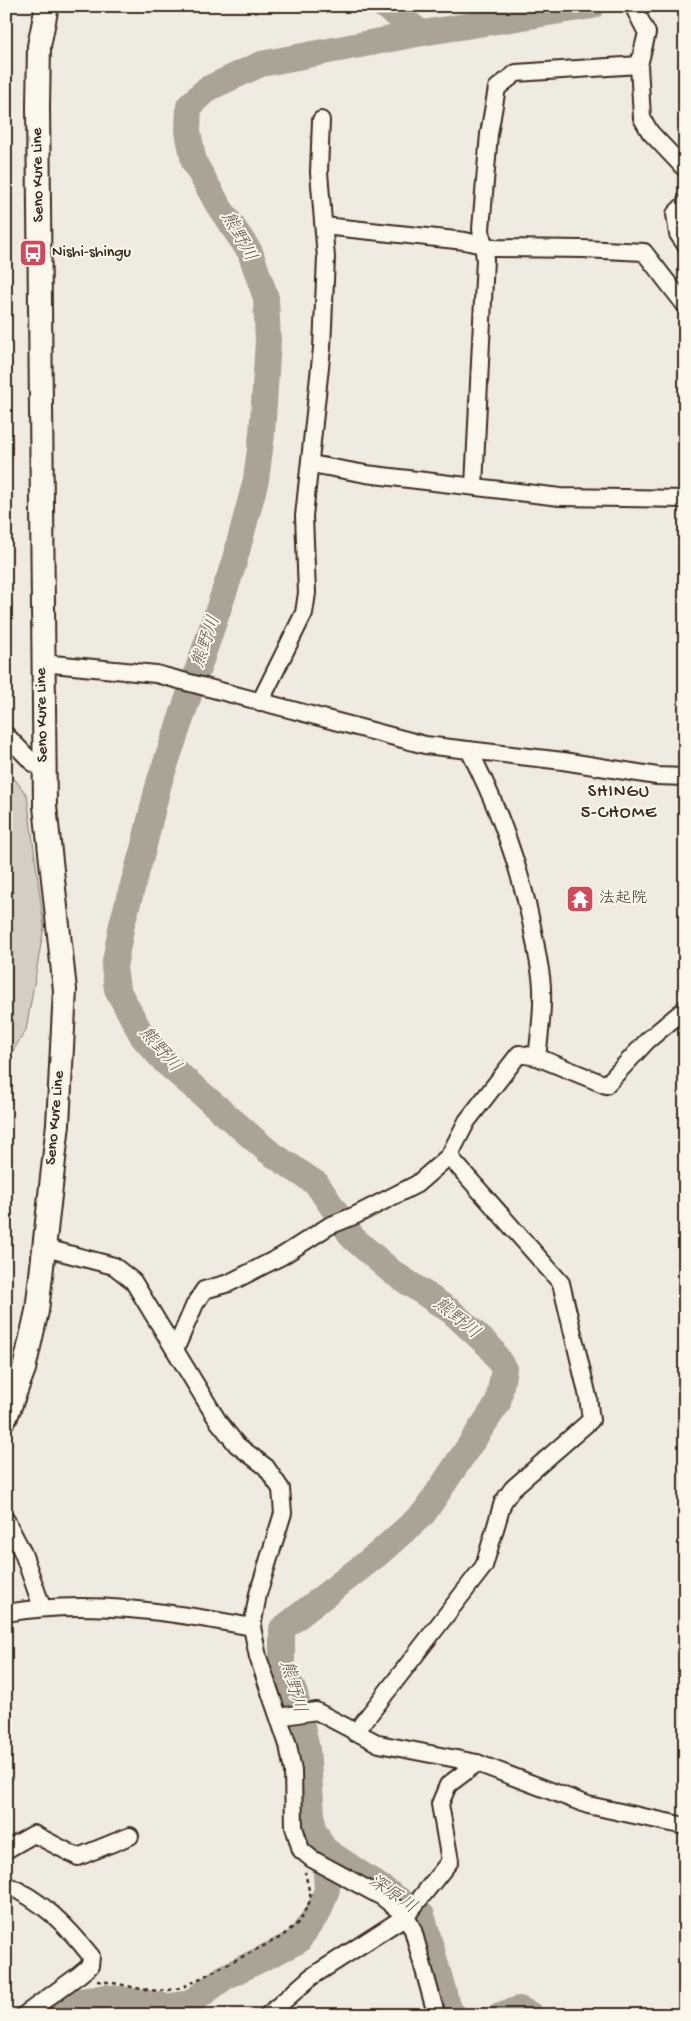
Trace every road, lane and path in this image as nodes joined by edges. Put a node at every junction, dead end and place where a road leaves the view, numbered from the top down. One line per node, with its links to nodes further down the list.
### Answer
1 (47, 6): 14 (main road, Seno Kure Line)
2 (633, 6): 3 (street)
3 (640, 65): 5 (street); 9 (street)
4 (321, 120): 7 (street)
5 (685, 169)
6 (685, 204): 8 (street)
7 (324, 226): 9 (street); 11 (street)
8 (685, 244)
9 (483, 246): 10 (street); 12 (street)
10 (685, 305)
11 (311, 464): 12 (street); 15 (street)
12 (474, 486): 13 (street)
13 (685, 499)
14 (42, 663): 15 (street); 18 (main road, Seno Kure Line)
15 (260, 702): 17 (street)
16 (6, 735): 18 (street)
17 (469, 750): 19 (street); 21 (street)
18 (44, 768): 23 (main road, Seno Kure Line)
19 (685, 777)
20 (685, 1008): 21 (street)
21 (537, 1057): 22 (street)
22 (449, 1156): 24 (street); 31 (street)
23 (42, 1247): 24 (street); 25 (main road, Seno Kure Line)
24 (175, 1350): 29 (street)
25 (6, 1417)
26 (6, 1520): 27 (street)
27 (42, 1607): 28 (street); 29 (street)
28 (6, 1613)
29 (252, 1627): 30 (street)
30 (285, 1717): 31 (street); 36 (street)
31 (355, 1732): 32 (street)
32 (477, 1763): 33 (street); 38 (street)
33 (685, 1826)
34 (130, 1836): 35 (street)
35 (6, 1850)
36 (306, 1854): 38 (street); 39 (path)
37 (6, 1885): 39 (street)
38 (406, 1916): 41 (street); 42 (street)
39 (73, 1980): 40 (street)
40 (24, 2015)
41 (268, 2015)
42 (438, 2015)

